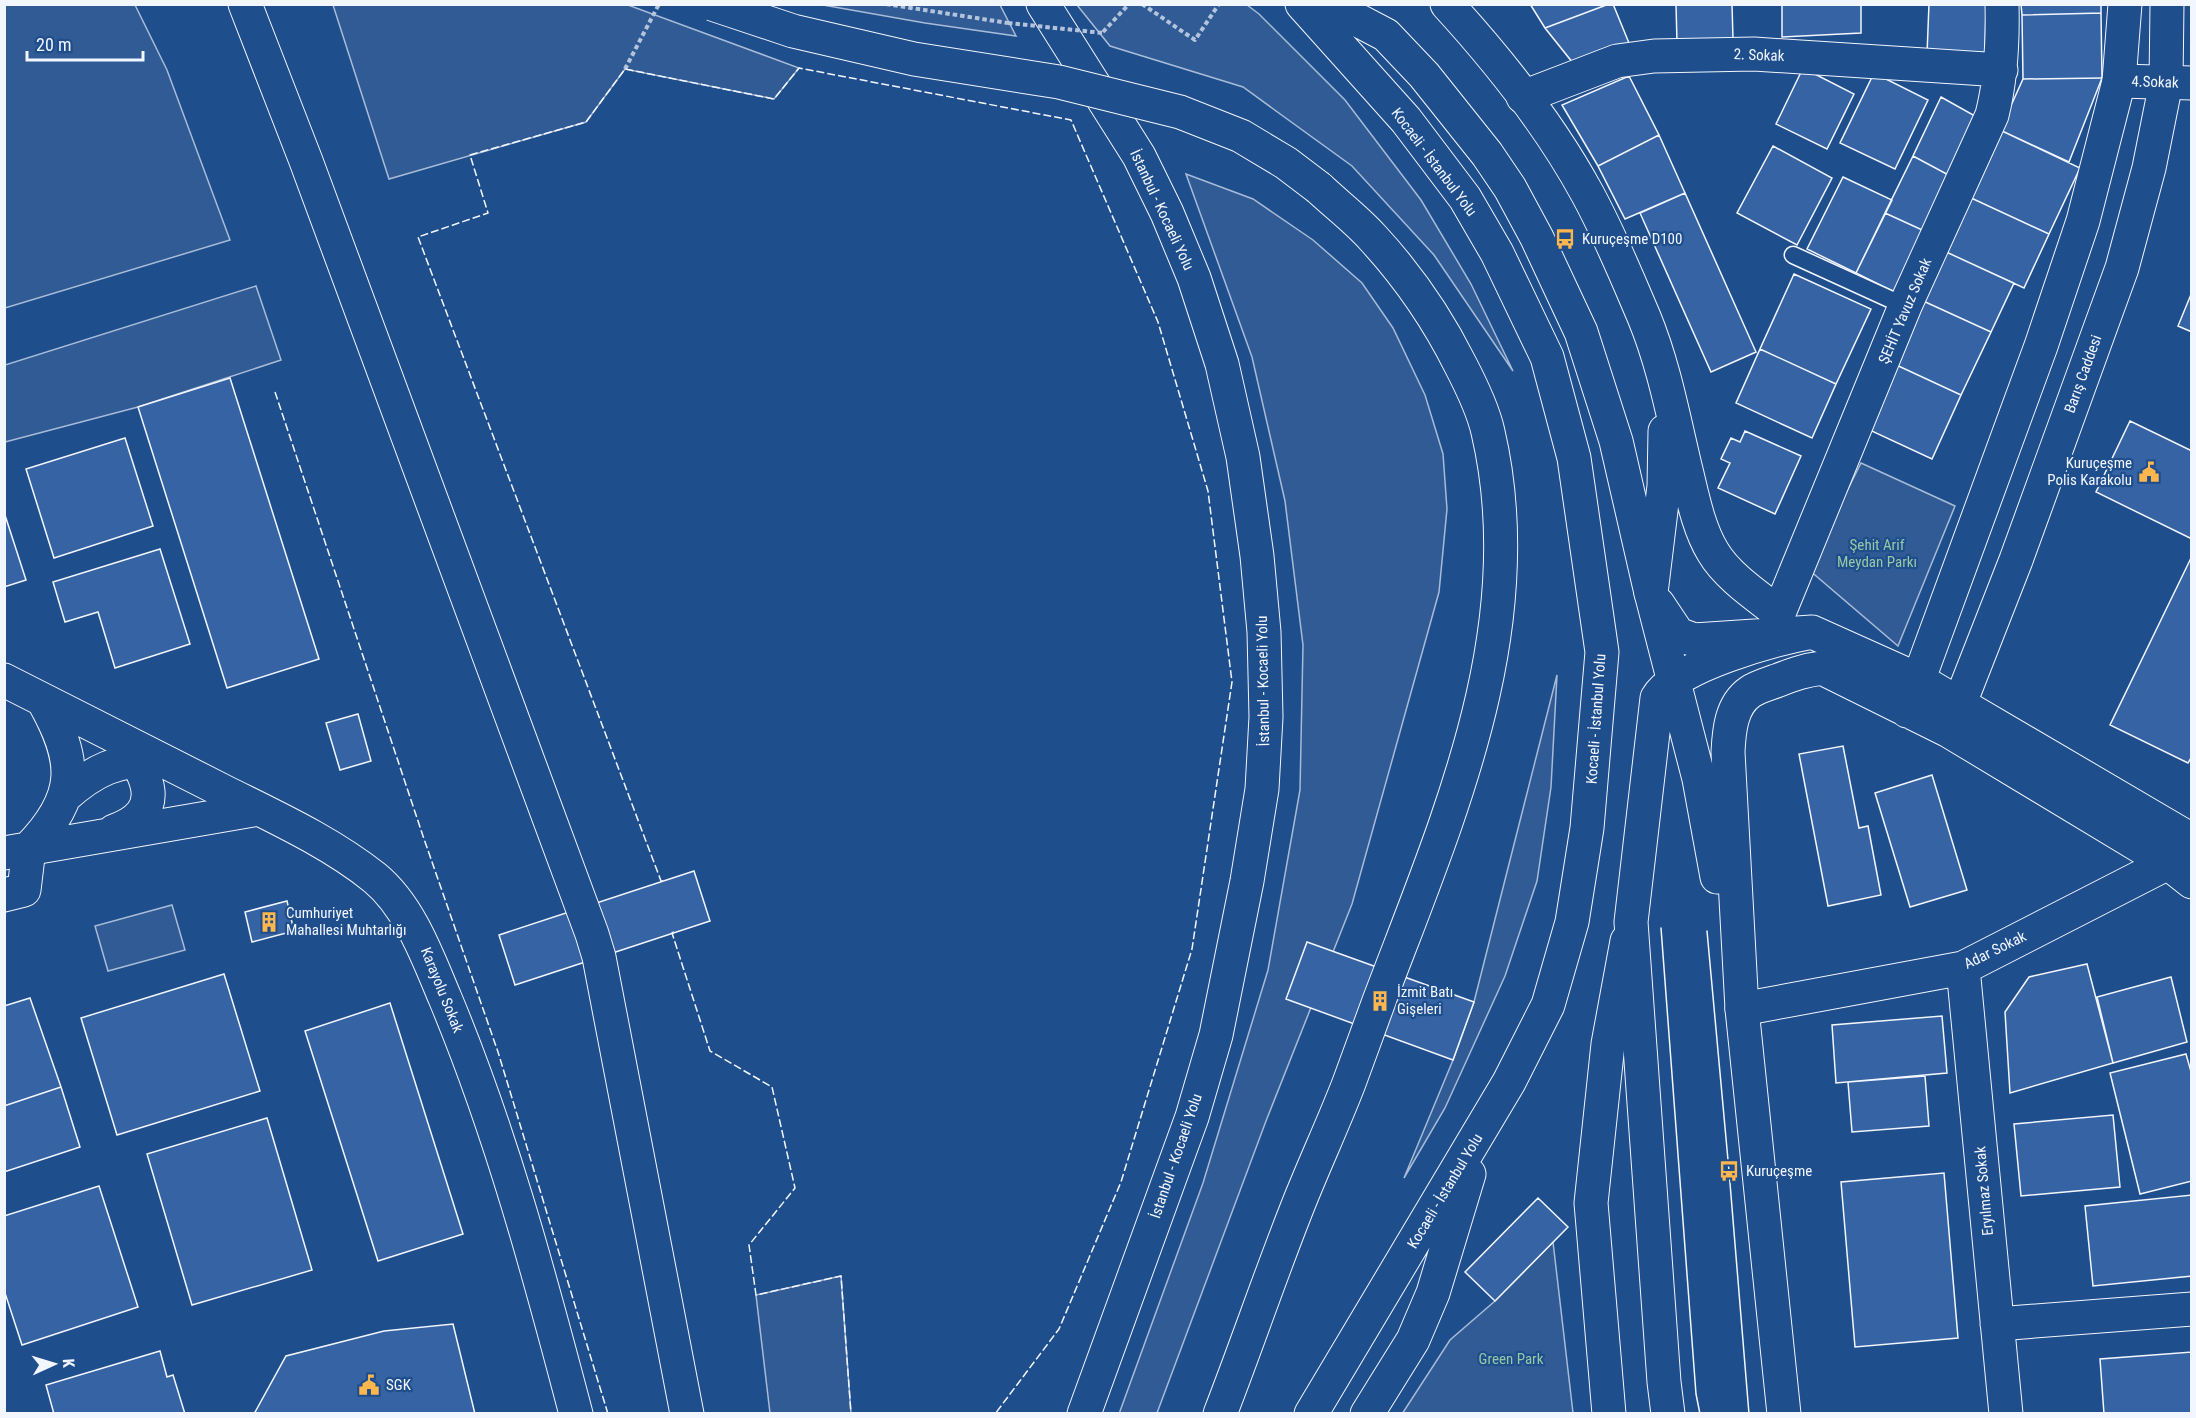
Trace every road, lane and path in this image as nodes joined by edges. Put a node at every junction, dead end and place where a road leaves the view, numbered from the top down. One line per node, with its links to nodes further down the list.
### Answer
1 (245, 4): 45 (main road)
2 (658, 4): 15 (path)
3 (712, 4): 47 (main road, bridge)
4 (886, 4): 6 (path, bridge)
5 (1043, 4): 46 (main road, İstanbul - Kocaeli Yolu)
6 (1130, 4)
7 (1142, 4): 8 (path)
8 (1219, 4)
9 (1302, 4): 41 (main road, Kocaeli - İstanbul Yolu)
10 (1327, 4): 23 (main road)
11 (1447, 4): 19 (main road)
12 (2002, 4): 16 (main road, ŞEHİT Yavuz Sokak)
13 (2126, 4): 17 (main road)
14 (2167, 4): 18 (main road, Barış Caddesi)
15 (625, 69)
16 (2001, 70): 19 (main road, 2. Sokak); 21 (main road, ŞEHİT Yavuz Sokak)
17 (2119, 81): 18 (main road, 4.Sokak); 26 (main road)
18 (2179, 83): 30 (main road, Barış Caddesi)
19 (1523, 97): 22 (main road)
20 (1793, 255): 21 (lane)
21 (1905, 306): 22 (main road, ŞEHİT Yavuz Sokak)
22 (1667, 384): 23 (main road)
23 (1651, 592): 24 (main road); 27 (main road)
24 (1812, 632): 26 (main road); 27 (main road)
25 (4, 680): 28 (main road, Karayolu Sokak)
26 (1919, 680): 29 (main road); 30 (main road)
27 (1673, 681): 38 (main road); 40 (main road)
28 (42, 700): 31 (main road, Karayolu Sokak); 32 (main road)
29 (1907, 711): 30 (main road); 40 (main road)
30 (1954, 717): 36 (main road)
31 (140, 753): 32 (main road); 33 (main road, Karayolu Sokak); 34 (main road)
32 (65, 796): 35 (main road)
33 (259, 809): 34 (main road); 44 (main road, Karayolu Sokak)
34 (100, 836): 35 (main road)
35 (17, 851): 37 (main road)
36 (2183, 856): 39 (main road, Adar Sokak)
37 (4, 895)
38 (1631, 922): 50 (main road); 51 (main road)
39 (1963, 968): 40 (main road, Adar Sokak); 43 (main road, Eryılmaz Sokak)
40 (1742, 1009): 52 (main road)
41 (1484, 1126): 48 (main road, Kocaeli - İstanbul Yolu); 49 (main road)
42 (2192, 1309): 43 (main road)
43 (1997, 1324): 53 (main road, Eryılmaz Sokak)
44 (576, 1413)
45 (687, 1413)
46 (1084, 1413)
47 (1220, 1413)
48 (1311, 1413)
49 (1367, 1413)
50 (1609, 1413)
51 (1668, 1413)
52 (1784, 1413)
53 (2006, 1413)

